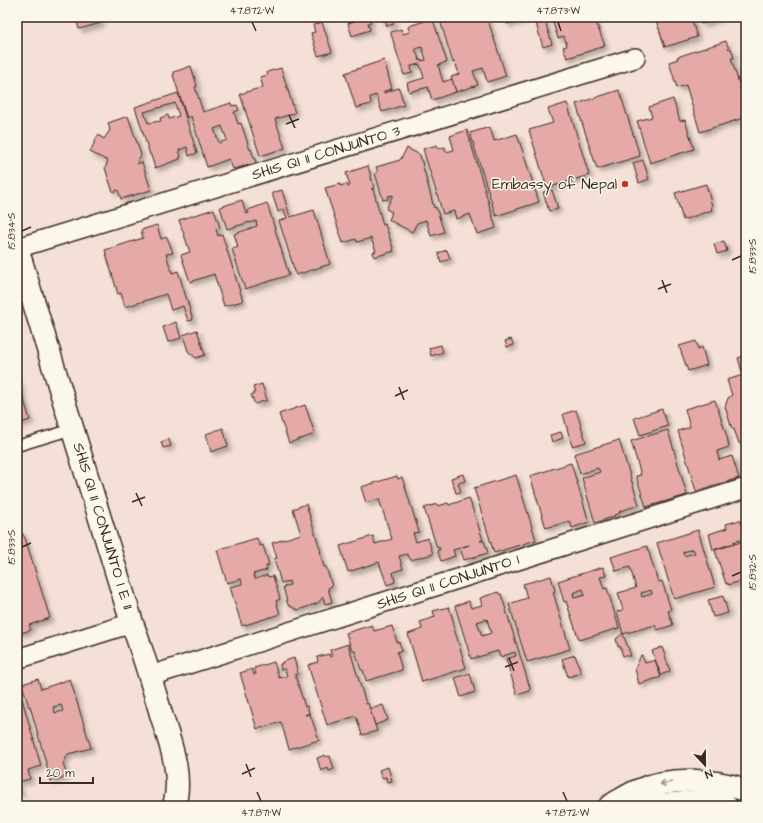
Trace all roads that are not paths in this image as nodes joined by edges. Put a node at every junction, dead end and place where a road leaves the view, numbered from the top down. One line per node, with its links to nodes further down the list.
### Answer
1 (634, 58): 2 (street, SHIS QI 11 CONJUNTO 3)
2 (17, 248): 3 (street, SHIS QI 11 CONJUNTO 1 E 11)
3 (73, 429): 4 (lane); 6 (street, SHIS QI 11 CONJUNTO 1 E 11)
4 (17, 446)
5 (746, 488): 8 (street, SHIS QI 11 CONJUNTO 1)
6 (132, 623): 7 (street); 8 (street, SHIS QI 11 CONJUNTO 1 E 11)
7 (17, 659)
8 (150, 676): 10 (street, SHIS QI 11 CONJUNTO 1 E 11)
9 (746, 790): 11 (street, one-way to 11)
10 (174, 806)
11 (610, 806)
12 (649, 806): 13 (street)
13 (726, 806)

